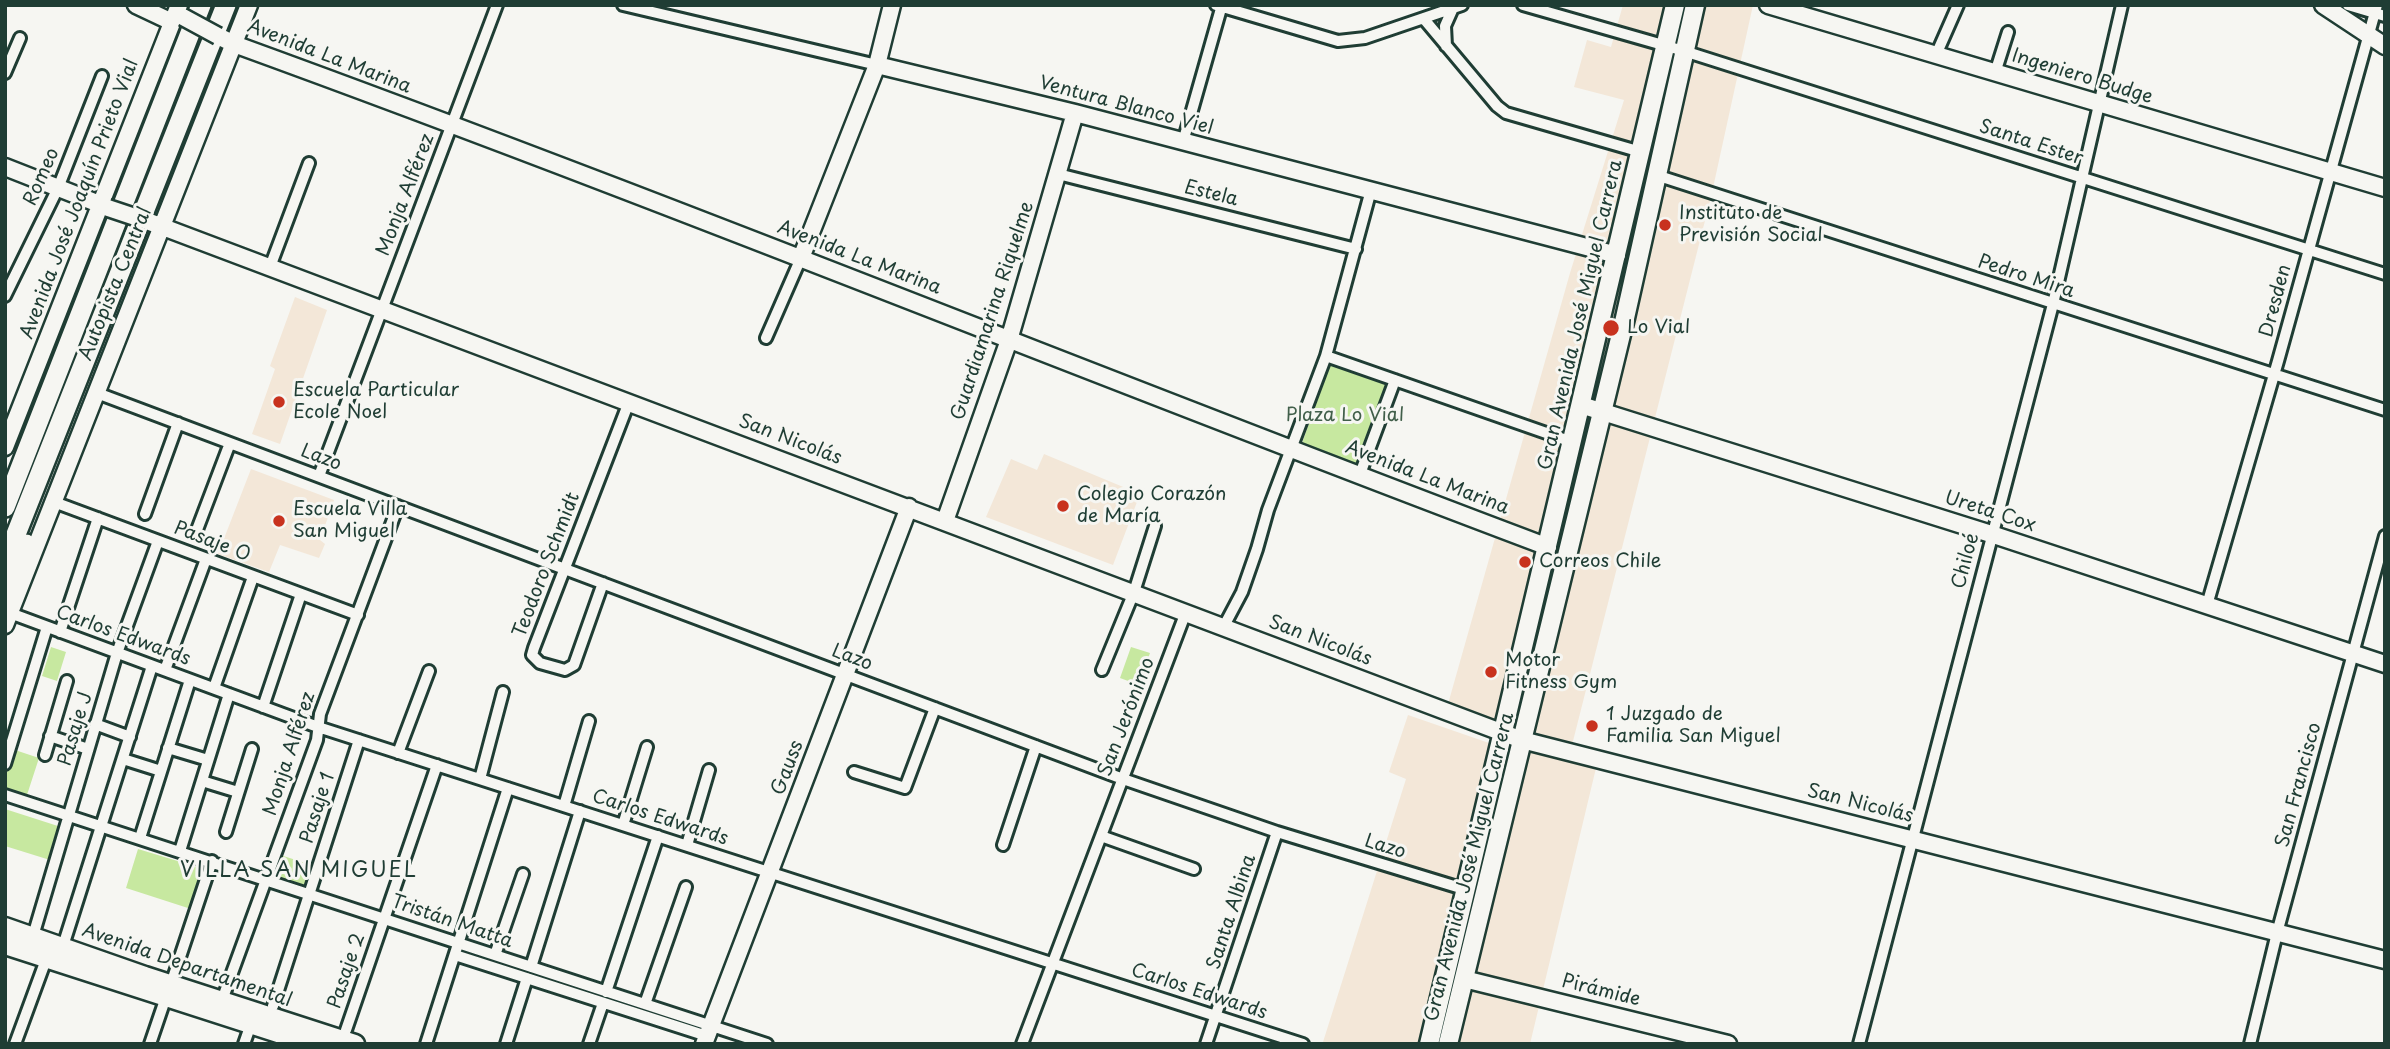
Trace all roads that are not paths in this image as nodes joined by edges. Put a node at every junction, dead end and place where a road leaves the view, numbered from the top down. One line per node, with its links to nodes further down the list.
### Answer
1 (136, 5): 20 (street, Avenida La Marina)
2 (157, 5): 20 (street, Avenida La Marina)
3 (201, 5): 71 (highway, Autopista Central)
4 (226, 5): 71 (highway, Autopista Central)
5 (249, 5): 25 (street)
6 (497, 5): 37 (street, Monja Alférez)
7 (623, 5): 31 (street, Ventura Blanco Viel)
8 (892, 5): 31 (street)
9 (1523, 5): 27 (street, Santa Ester)
10 (1675, 5): 27 (main road, Gran Avenida José Miguel Carrera)
11 (1695, 5): 29 (main road, Gran Avenida José Miguel Carrera)
12 (1768, 5): 30 (street, Ingeniero Budge)
13 (1958, 5): 30 (street)
14 (2122, 5): 35 (street, Chiloé)
15 (2323, 5): 23 (street)
16 (2348, 5): 19 (street)
17 (1220, 6): 21 (street); 38 (street)
18 (1456, 7): 21 (street); 26 (street)
19 (2379, 12): 23 (street, Dresden)
20 (177, 14): 25 (street, Avenida La Marina, bridge); 49 (street, Avenida José Joaquín Prieto Vial)
21 (1424, 19): 26 (street)
22 (2008, 32): 33 (street)
23 (2368, 35): 28 (street); 42 (street, Dresden)
24 (20, 38): 32 (street)
25 (234, 44): 37 (street, Avenida La Marina); 50 (street)
26 (1446, 46): 39 (street)
27 (1666, 46): 29 (street, Santa Ester); 39 (main road, Gran Avenida José Miguel Carrera)
28 (2385, 46)
29 (1684, 51): 44 (main road, Gran Avenida José Miguel Carrera); 45 (street, Santa Ester)
30 (1936, 55): 33 (street, Ingeniero Budge)
31 (877, 65): 36 (street, Ventura Blanco Viel); 54 (street)
32 (5, 73)
33 (1995, 73): 35 (street, Ingeniero Budge)
34 (102, 76): 46 (street, Romeo)
35 (2100, 104): 42 (street, Ingeniero Budge); 45 (street, Chiloé)
36 (1075, 113): 38 (street, Ventura Blanco Viel); 43 (street, Guardiamarina Riquelme)
37 (452, 126): 54 (street, Avenida La Marina); 59 (street, Monja Alférez)
38 (1183, 142): 48 (street, Ventura Blanco Viel)
39 (1641, 152): 53 (main road, Gran Avenida José Miguel Carrera)
40 (309, 163): 55 (street)
41 (5, 167): 46 (street, San Nicolás)
42 (2331, 172): 47 (street, Ingeniero Budge); 52 (street, Dresden)
43 (1058, 174): 51 (street, Estela); 61 (street, Guardiamarina Riquelme)
44 (1657, 176): 58 (street, Pedro Mira); 68 (main road, Gran Avenida José Miguel Carrera)
45 (2083, 177): 52 (street, Santa Ester); 58 (street, Chiloé)
46 (58, 188): 49 (street, San Nicolás); 57 (street, Romeo)
47 (2385, 188)
48 (1371, 190): 51 (street); 53 (street, Ventura Blanco Viel)
49 (104, 206): 50 (street, San Nicolás, bridge); 74 (street, Avenida José Joaquín Prieto Vial)
50 (155, 224): 55 (street, San Nicolás); 65 (street)
51 (1356, 249): 62 (street)
52 (2309, 250): 56 (street, Santa Ester); 63 (street, Dresden)
53 (1617, 255): 67 (main road, Gran Avenida José Miguel Carrera)
54 (801, 258): 60 (street); 61 (street, Avenida La Marina)
55 (270, 267): 59 (street, San Nicolás)
56 (2385, 274)
57 (7, 293)
58 (2053, 304): 63 (street, Pedro Mira); 87 (street, Chiloé)
59 (382, 309): 66 (street, San Nicolás); 77 (street, Monja Alférez)
60 (766, 338)
61 (1009, 340): 75 (street, Avenida La Marina); 85 (street, Guardiamarina Riquelme)
62 (1326, 356): 64 (street); 75 (street)
63 (2274, 375): 69 (street, Pedro Mira); 99 (street, Dresden)
64 (1395, 380): 72 (street); 76 (street)
65 (97, 393): 70 (street, Lazo); 79 (street)
66 (629, 402): 82 (street, San Nicolás); 94 (street, Teodoro Schmidt)
67 (1581, 405): 68 (street, Ureta Cox); 72 (main road, Gran Avenida José Miguel Carrera)
68 (1601, 410): 87 (street, Ureta Cox); 128 (main road, Gran Avenida José Miguel Carrera)
69 (2385, 410)
70 (178, 424): 73 (street, Lazo); 83 (street)
71 (44, 434): 78 (highway); 81 (highway, Autopista Central); 93 (highway, Autopista Central); 100 (highway)
72 (1572, 442): 91 (main road, Gran Avenida José Miguel Carrera)
73 (230, 443): 77 (street, Lazo); 88 (street)
74 (6, 444)
75 (1293, 448): 76 (street, Avenida La Marina); 103 (street)
76 (1360, 474): 91 (street, Avenida La Marina)
77 (319, 476): 80 (street, Lazo)
78 (5, 485)
79 (54, 502): 84 (street, Pasaje O); 100 (street)
80 (398, 506): 94 (street, Lazo); 102 (street, Monja Alférez)
81 (5, 507)
82 (909, 507): 85 (street, San Nicolás); 113 (street, Gauss)
83 (145, 514)
84 (98, 518): 90 (street, Pasaje O); 105 (street)
85 (945, 521): 97 (street, San Nicolás)
86 (1155, 526): 97 (street)
87 (1991, 534): 99 (street, Ureta Cox); 159 (street, Chiloé)
88 (195, 535)
89 (2385, 536): 107 (street, San Francisco)
90 (158, 541): 92 (street, Pasaje O); 106 (street, Pasaje J)
91 (1548, 547): 124 (main road, Gran Avenida José Miguel Carrera)
92 (206, 559): 95 (street, Pasaje O); 110 (street)
93 (5, 562)
94 (564, 568): 96 (street, Lazo); 96 (street, Teodoro Schmidt)
95 (253, 577): 98 (street, Pasaje O); 116 (street)
96 (603, 583): 113 (street, Lazo)
97 (1133, 592): 101 (street, San Nicolás); 111 (street)
98 (301, 594): 102 (street, Pasaje O); 119 (street)
99 (2207, 605): 107 (street, Ureta Cox)
100 (7, 612): 104 (street, Carlos Edwards)
101 (1186, 612): 103 (street, San Nicolás); 144 (street, San Jerónimo)
102 (358, 615): 123 (street, Monja Alférez)
103 (1224, 626): 124 (street, San Nicolás)
104 (47, 627): 105 (street, Carlos Edwards); 138 (street)
105 (61, 632): 106 (street, Carlos Edwards)
106 (117, 653): 109 (street, Carlos Edwards); 122 (street, Pasaje J)
107 (2352, 653): 108 (street, Ureta Cox); 173 (street, San Francisco)
108 (2385, 664)
109 (152, 666): 110 (street, Carlos Edwards); 126 (street)
110 (165, 670): 114 (street, Carlos Edwards)
111 (1102, 670)
112 (429, 671): 134 (street)
113 (846, 674): 120 (street, Lazo); 165 (street, Gauss)
114 (190, 680): 116 (street, Carlos Edwards); 131 (street)
115 (67, 681): 125 (street)
116 (214, 688): 118 (street, Carlos Edwards)
117 (503, 692): 143 (street)
118 (229, 694): 119 (street, Carlos Edwards); 137 (street)
119 (263, 707): 123 (street, Carlos Edwards)
120 (935, 708): 129 (street, Lazo); 142 (street)
121 (589, 721): 149 (street)
122 (95, 724): 126 (street); 132 (street, Pasaje J)
123 (318, 727): 127 (street, Carlos Edwards); 167 (street, Monja Alférez)
124 (1504, 734): 128 (street, San Nicolás); 169 (main road, Gran Avenida José Miguel Carrera)
125 (50, 736): 132 (street); 135 (street)
126 (130, 737): 136 (street)
127 (359, 740): 134 (street, Carlos Edwards); 170 (street, Pasaje 1)
128 (1522, 740): 159 (street, San Nicolás); 185 (main road, Gran Avenida José Miguel Carrera)
129 (1036, 746): 144 (street, Lazo); 161 (street)
130 (647, 747): 153 (street)
131 (168, 748): 137 (street); 140 (street)
132 (88, 749): 151 (street, Pasaje J)
133 (252, 749): 147 (street)
134 (398, 752): 139 (street, Carlos Edwards)
135 (45, 755)
136 (123, 759): 140 (street); 152 (street)
137 (208, 760): 145 (street)
138 (5, 764)
139 (437, 765): 143 (street, Carlos Edwards); 171 (street, Pasaje 2)
140 (161, 771): 158 (street)
141 (709, 771): 160 (street)
142 (854, 772)
143 (480, 779): 146 (street, Carlos Edwards)
144 (1123, 779): 155 (street, Lazo); 157 (street, San Jerónimo)
145 (202, 781): 147 (street); 162 (street)
146 (509, 788): 149 (street, Carlos Edwards); 175 (street)
147 (238, 792): 154 (street)
148 (5, 795): 151 (street, Tristán Matta)
149 (564, 806): 150 (street, Carlos Edwards)
150 (580, 811): 153 (street, Carlos Edwards); 183 (street)
151 (69, 816): 152 (street, Tristán Matta); 174 (street, Pasaje J)
152 (102, 825): 158 (street, Tristán Matta); 177 (street)
153 (623, 825): 156 (street, Carlos Edwards)
154 (226, 832)
155 (1277, 832): 169 (street, Lazo); 191 (street, Santa Albina)
156 (658, 836): 160 (street, Carlos Edwards); 187 (street)
157 (1101, 836): 164 (street); 182 (street, San Jerónimo)
158 (140, 838): 162 (street, Tristán Matta)
159 (1912, 839): 173 (street, San Nicolás); 209 (street, Chiloé)
160 (687, 845): 165 (street, Carlos Edwards)
161 (1003, 845)
162 (180, 850): 163 (street, Tristán Matta)
163 (212, 861): 167 (street, Tristán Matta); 186 (street)
164 (1194, 869)
165 (771, 872): 182 (street, Carlos Edwards); 193 (street, Gauss)
166 (523, 874): 179 (street)
167 (265, 879): 170 (street, Tristán Matta); 190 (street, Monja Alférez)
168 (686, 887): 188 (street)
169 (1467, 890): 184 (main road, Gran Avenida José Miguel Carrera)
170 (309, 893): 171 (street, Tristán Matta); 189 (street, Pasaje 1)
171 (384, 917): 175 (street, Tristán Matta); 194 (street, Pasaje 2)
172 (5, 927): 174 (main road, Avenida Departamental)
173 (2277, 933): 181 (street, San Nicolás); 210 (street, San Francisco)
174 (33, 936): 177 (main road, Avenida Departamental)
175 (458, 943): 178 (street); 179 (street, Tristán Matta)
176 (5, 945): 180 (main road, Avenida Departamental)
177 (63, 946): 186 (main road, Avenida Departamental)
178 (455, 954): 183 (street, Tristán Matta); 199 (street)
179 (495, 956): 183 (street, Tristán Matta)
180 (47, 957): 186 (main road, Avenida Departamental); 195 (street)
181 (2385, 960)
182 (1053, 963): 191 (street, Carlos Edwards); 203 (street, San Jerónimo)
183 (529, 972): 187 (street, Tristán Matta); 200 (street)
184 (1445, 979): 185 (main road); 206 (main road, Gran Avenida José Miguel Carrera)
185 (1464, 979): 207 (main road, Gran Avenida José Miguel Carrera); 208 (street, Pirámide)
186 (169, 990): 190 (main road, Avenida Departamental); 196 (street)
187 (604, 997): 188 (street, Tristán Matta); 193 (street, Tristán Matta); 201 (street)
188 (645, 1004): 193 (street, Tristán Matta)
189 (273, 1006)
190 (220, 1007): 192 (main road, Avenida Departamental); 194 (main road, Avenida Departamental)
191 (1216, 1016): 204 (street, Santa Albina); 205 (street, Carlos Edwards)
192 (251, 1024): 197 (street); 198 (main road, Avenida Departamental)
193 (707, 1035): 202 (street, Tristán Matta)
194 (347, 1039)
195 (15, 1044)
196 (150, 1044)
197 (244, 1044)
198 (312, 1044)
199 (426, 1044)
200 (506, 1044)
201 (589, 1044)
202 (767, 1044)
203 (1022, 1044)
204 (1206, 1044)
205 (1303, 1044)
206 (1429, 1044)
207 (1448, 1044)
208 (1728, 1044)
209 (1859, 1044)
210 (2250, 1044)

